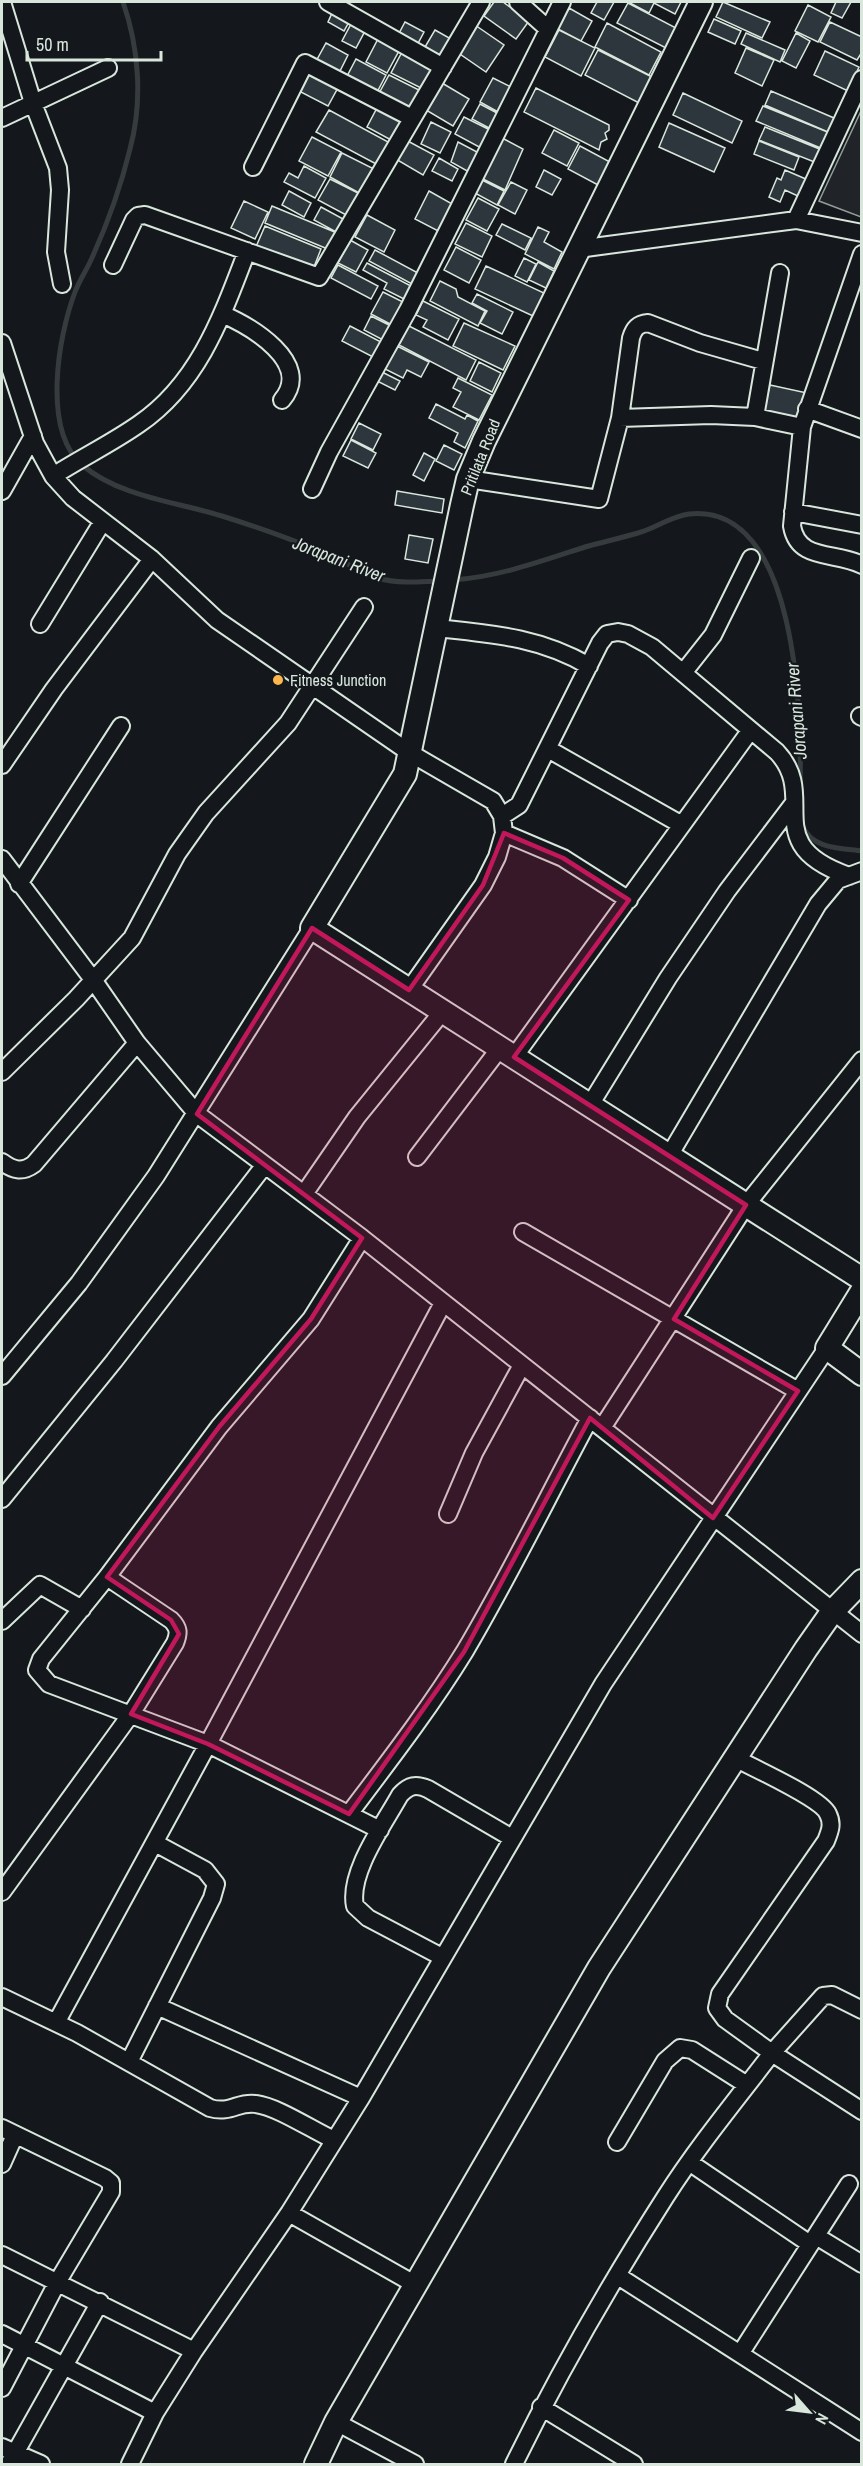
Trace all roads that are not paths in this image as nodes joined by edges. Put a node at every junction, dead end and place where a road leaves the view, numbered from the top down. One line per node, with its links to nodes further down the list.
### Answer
1 (2, 2): 11 (street)
2 (328, 2): 8 (street)
3 (481, 2): 8 (street)
4 (518, 2): 7 (street)
5 (562, 2): 7 (street)
6 (701, 2): 17 (street, Pritilata Road)
7 (548, 29): 35 (street)
8 (443, 67): 13 (street)
9 (108, 68): 11 (street)
10 (861, 79): 15 (street)
11 (33, 103): 12 (street); 22 (street)
12 (2, 118)
13 (412, 118): 14 (street); 18 (street)
14 (253, 167)
15 (796, 220): 16 (street); 17 (street)
16 (861, 233)
17 (578, 249): 34 (street, Pritilata Road)
18 (247, 251): 20 (street); 23 (street)
19 (861, 254): 27 (street)
20 (113, 265)
21 (780, 273): 25 (street)
22 (62, 284)
23 (222, 314): 26 (street); 33 (street)
24 (3, 355): 32 (street)
25 (763, 361): 28 (street); 29 (street)
26 (282, 399)
27 (807, 410): 30 (street); 31 (street)
28 (755, 417): 29 (street); 30 (street)
29 (620, 418): 34 (street)
30 (802, 426): 37 (street)
31 (861, 429)
32 (33, 436): 33 (street); 36 (street)
33 (59, 473): 38 (street)
34 (468, 479): 44 (street, Pritilata Road)
35 (312, 489)
36 (2, 491)
37 (793, 512): 39 (street); 42 (street)
38 (103, 521): 41 (street); 45 (street)
39 (861, 525)
40 (752, 558): 47 (street)
41 (152, 559): 48 (street); 53 (street)
42 (861, 565)
43 (364, 607): 48 (street)
44 (437, 623): 46 (street); 52 (street, Pritilata Road)
45 (40, 624)
46 (589, 666): 47 (street); 51 (street)
47 (683, 673): 50 (street)
48 (313, 684): 52 (street); 63 (street)
49 (121, 726): 60 (street)
50 (750, 731): 54 (street); 56 (street)
51 (548, 749): 55 (street); 56 (street)
52 (410, 753): 55 (street); 62 (street, Pritilata Road)
53 (2, 765)
54 (793, 804): 59 (street); 70 (street)
55 (502, 816): 57 (street)
56 (682, 825): 61 (street)
57 (504, 833): 61 (street); 64 (street)
58 (2, 859): 60 (street)
59 (855, 874): 72 (street)
60 (19, 884): 63 (street)
61 (629, 900): 67 (street)
62 (312, 928): 64 (street); 71 (street)
63 (94, 981): 66 (street); 69 (street)
64 (409, 990): 65 (street)
65 (443, 1011): 67 (street); 76 (street)
66 (137, 1044): 71 (street); 74 (street)
67 (507, 1052): 70 (street); 73 (street)
68 (861, 1060): 77 (street)
69 (2, 1072)
70 (590, 1105): 72 (street)
71 (197, 1114): 75 (street); 87 (street)
72 (669, 1156): 77 (street)
73 (417, 1157)
74 (2, 1162)
75 (264, 1166): 76 (street); 90 (street)
76 (304, 1194): 79 (street)
77 (746, 1205): 80 (street); 83 (street)
78 (523, 1232): 83 (street)
79 (362, 1238): 82 (street); 93 (street)
80 (861, 1279)
81 (861, 1291): 84 (street)
82 (443, 1302): 85 (street); 100 (street)
83 (674, 1319): 88 (street); 89 (street)
84 (827, 1348): 86 (street); 88 (street)
85 (522, 1365): 89 (street); 91 (street)
86 (861, 1374)
87 (2, 1376)
88 (798, 1391): 92 (street)
89 (596, 1423): 92 (street); 102 (street)
90 (2, 1499)
91 (448, 1514)
92 (713, 1518): 96 (street); 104 (street)
93 (107, 1577): 95 (street); 99 (street)
94 (861, 1581): 96 (street)
95 (82, 1609): 97 (street); 99 (street)
96 (832, 1612): 98 (street); 101 (street)
97 (2, 1621)
98 (861, 1634)
99 (131, 1714): 100 (street); 106 (street)
100 (208, 1744): 102 (street); 105 (street)
101 (735, 1758): 112 (street); 129 (street)
102 (349, 1814): 103 (street)
103 (380, 1830): 104 (street); 107 (street)
104 (513, 1838): 107 (street)
105 (154, 1843): 109 (street); 111 (street)
106 (2, 1892)
107 (442, 1957): 115 (street)
108 (2, 1997): 111 (street)
109 (157, 2006): 113 (street); 115 (street)
110 (861, 2010): 112 (street)
111 (56, 2023): 113 (street)
112 (772, 2053): 114 (street); 116 (street)
113 (129, 2062): 118 (street)
114 (747, 2085): 119 (street); 120 (street)
115 (361, 2098): 118 (street)
116 (861, 2111)
117 (8, 2132): 121 (street); 128 (street)
118 (334, 2140): 123 (street)
119 (617, 2142)
120 (689, 2162): 124 (street); 127 (street)
121 (2, 2164)
122 (849, 2184): 124 (street)
123 (289, 2213): 129 (street); 133 (street)
124 (813, 2240): 126 (street); 134 (street)
125 (2, 2255): 128 (street)
126 (861, 2264)
127 (618, 2276): 134 (street); 137 (street)
128 (58, 2281): 130 (street); 132 (street)
129 (416, 2284): 139 (street)
130 (100, 2302): 133 (street); 135 (street)
131 (2, 2334): 132 (street)
132 (25, 2346): 135 (street); 136 (street)
133 (194, 2351): 138 (street)
134 (740, 2354): 140 (street)
135 (63, 2366): 138 (street); 141 (street)
136 (2, 2388)
137 (542, 2407): 146 (street); 147 (street)
138 (155, 2413): 143 (street)
139 (336, 2422): 144 (street); 145 (street)
140 (861, 2432)
141 (8, 2455): 142 (street)
142 (41, 2464)
143 (130, 2464)
144 (316, 2464)
145 (415, 2464)
146 (513, 2464)
147 (634, 2464)

